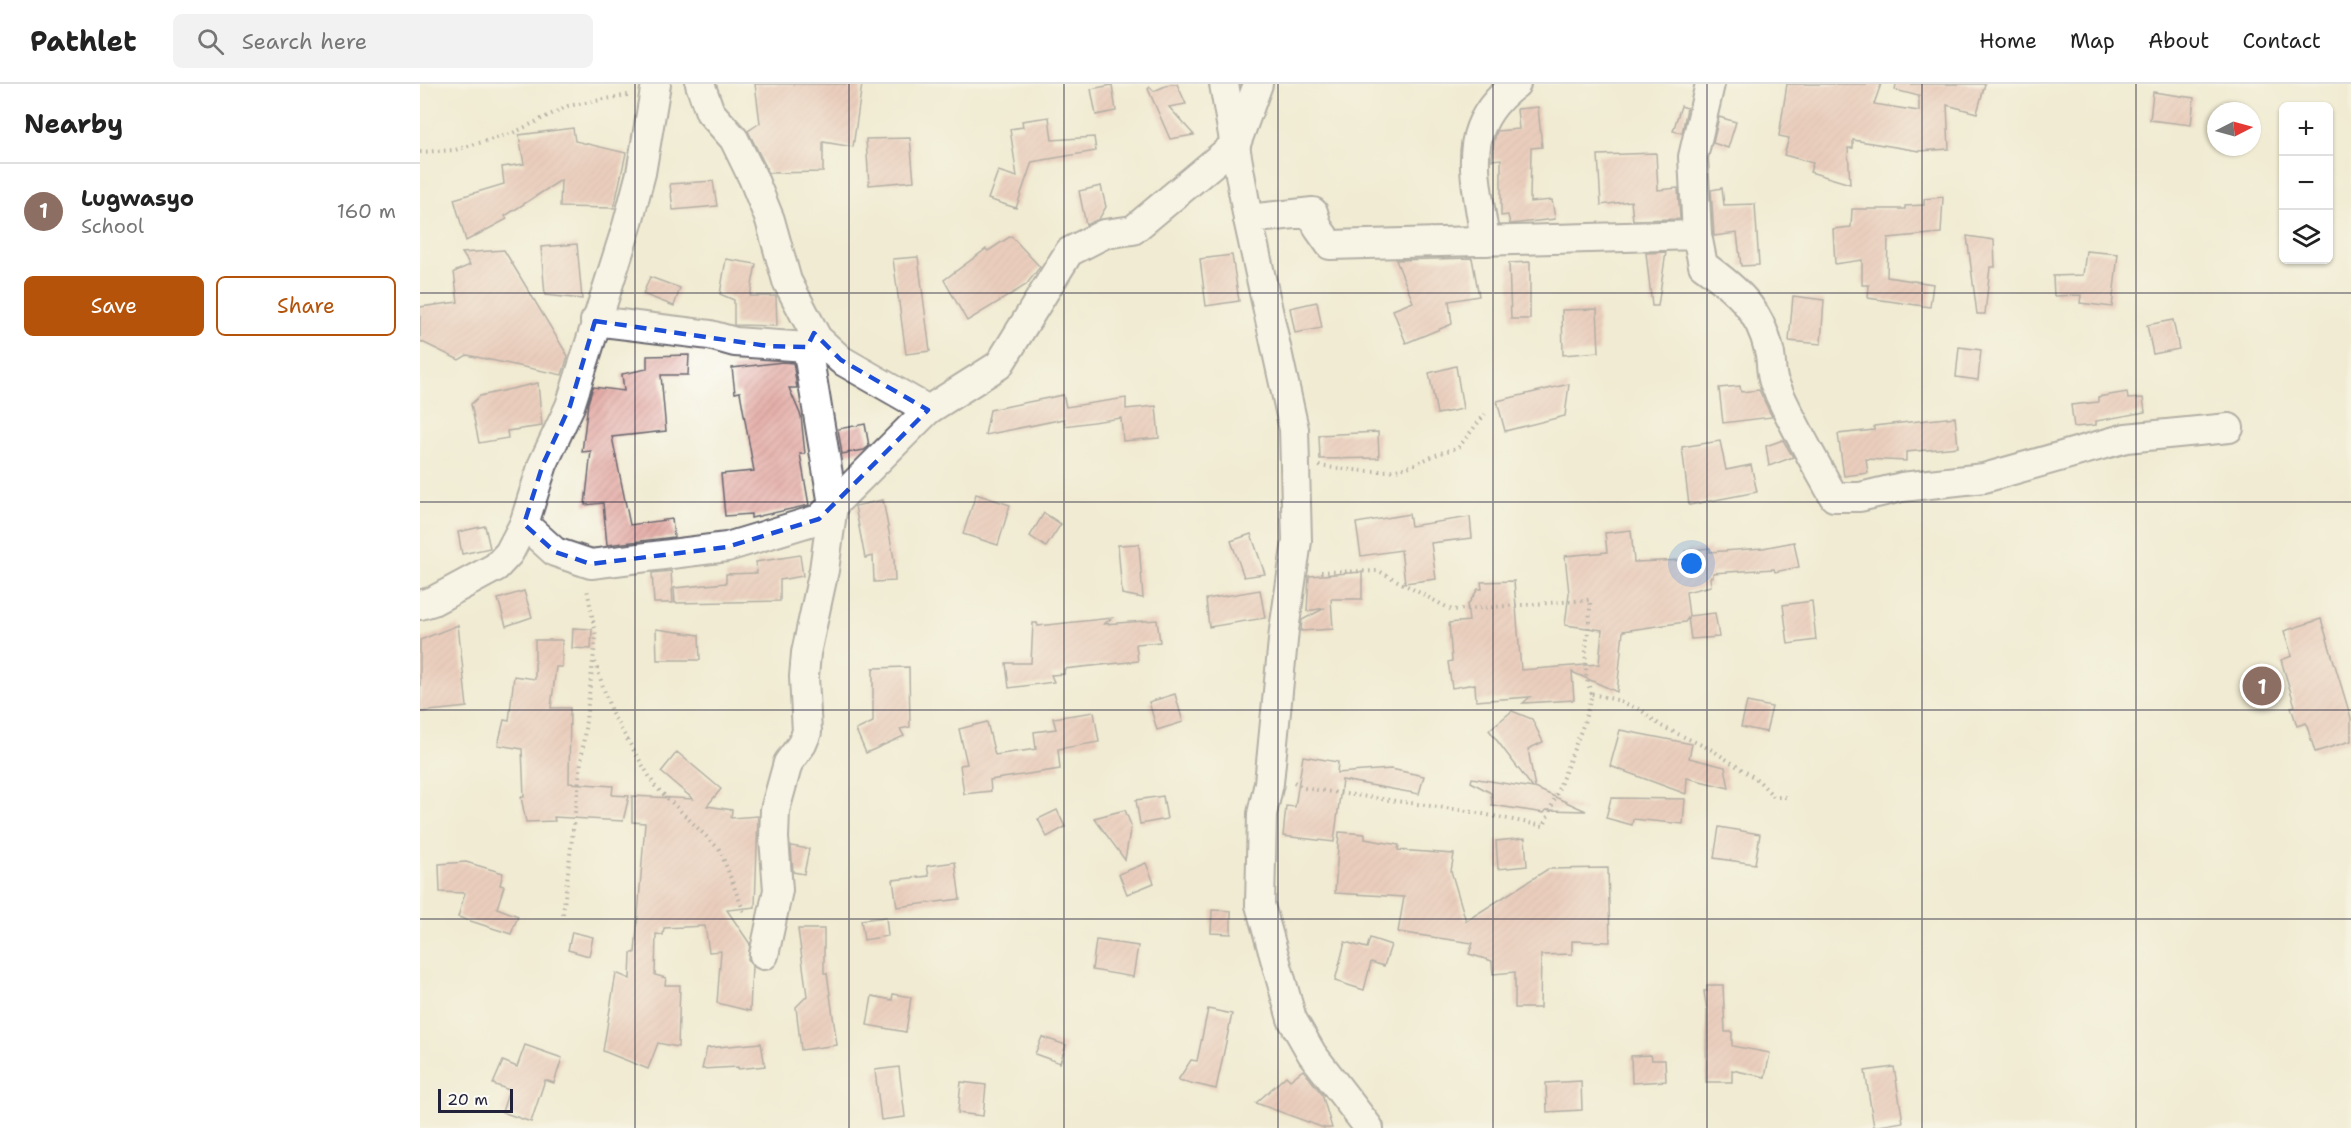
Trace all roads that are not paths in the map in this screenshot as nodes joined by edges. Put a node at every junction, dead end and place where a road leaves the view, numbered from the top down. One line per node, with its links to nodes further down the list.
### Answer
1 (700, 84): 12 (street)
2 (1224, 84): 7 (street)
3 (1258, 84): 7 (street)
4 (1516, 84): 10 (street)
5 (1710, 84): 9 (street)
6 (655, 88): 11 (street)
7 (1236, 144): 8 (street); 13 (street)
8 (1248, 219): 10 (street); 19 (street)
9 (1697, 235): 10 (street); 14 (street)
10 (1485, 241)
11 (595, 321): 12 (street); 16 (street)
12 (811, 340): 13 (street); 15 (street)
13 (928, 410): 15 (street)
14 (2229, 428)
15 (833, 505): 16 (street); 18 (street)
16 (524, 524): 17 (street)
17 (420, 605)
18 (764, 956)
19 (1370, 1128)

